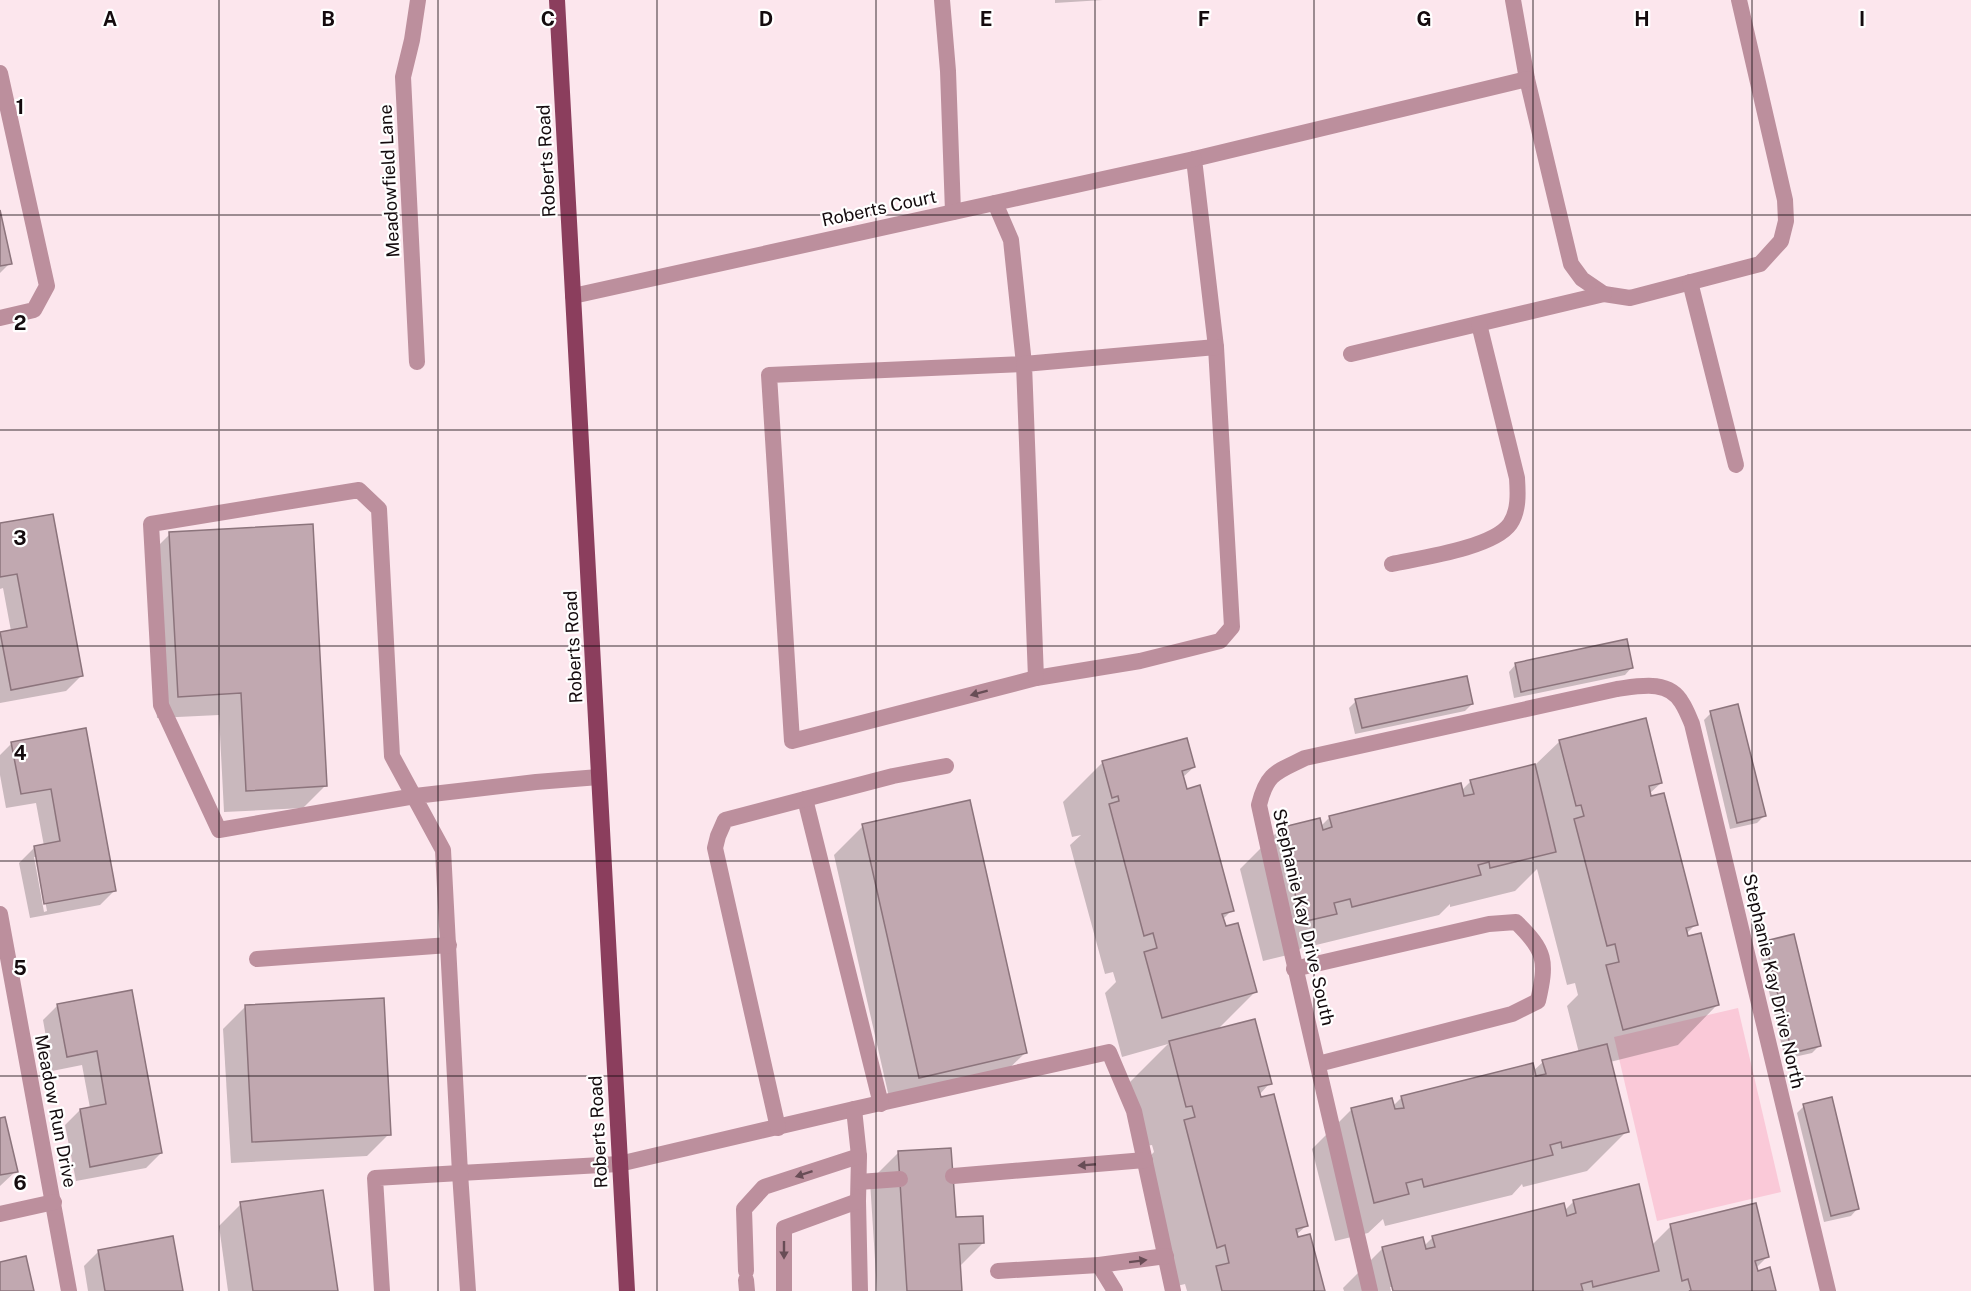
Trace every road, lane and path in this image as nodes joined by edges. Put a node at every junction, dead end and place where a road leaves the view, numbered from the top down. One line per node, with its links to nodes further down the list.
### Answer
1 (418, 0): 18 (street, Meadowfield Lane)
2 (557, 0): 13 (main road, Roberts Road)
3 (942, 0): 10 (street)
4 (1513, 0): 7 (street)
5 (1739, 0): 11 (street)
6 (0, 73): 14 (street)
7 (1527, 79): 8 (street, Roberts Court); 12 (street)
8 (1194, 159): 9 (street, Roberts Court); 16 (street)
9 (995, 203): 10 (street, Roberts Court); 19 (street)
10 (953, 212): 13 (street, Roberts Court)
11 (1690, 282): 12 (street); 20 (street)
12 (1604, 294): 15 (street)
13 (573, 296): 25 (main road, Roberts Road)
14 (0, 318)
15 (1479, 324): 17 (street); 21 (street)
16 (1216, 347): 19 (street); 22 (street)
17 (1351, 354)
18 (417, 362)
19 (1024, 364): 22 (street); 22 (street, one-way to 19)
20 (1736, 465)
21 (1392, 564)
22 (1036, 678)
23 (1667, 689): 31 (street, Stephanie Kay Drive South); 59 (street, Stephanie Kay Drive North)
24 (946, 765): 27 (street)
25 (600, 777): 26 (street); 38 (main road, Roberts Road)
26 (415, 796): 26 (street); 29 (street)
27 (805, 799): 33 (street); 35 (street)
28 (0, 914): 44 (street, Meadow Run Drive)
29 (449, 945): 30 (street); 39 (street)
30 (257, 959)
31 (1294, 969): 32 (street, Stephanie Kay Drive South); 32 (street)
32 (1318, 1064): 58 (street, Stephanie Kay Drive South)
33 (881, 1104): 34 (street); 37 (street)
34 (854, 1109): 35 (street); 36 (street)
35 (778, 1128): 38 (street)
36 (859, 1155): 42 (street); 49 (street, one-way to 49)
37 (1145, 1160): 40 (street, one-way to 40); 46 (street)
38 (619, 1164): 39 (street); 53 (main road, Roberts Road)
39 (460, 1173): 51 (street); 52 (street)
40 (953, 1176)
41 (900, 1179): 42 (street)
42 (859, 1182): 43 (street)
43 (858, 1201): 54 (street, one-way to 54); 55 (street)
44 (54, 1202): 45 (street, Meadow Run Drive); 50 (street)
45 (0, 1214)
46 (1166, 1256): 47 (street, one-way to 46); 57 (street)
47 (1099, 1265): 48 (street); 56 (street)
48 (998, 1271)
49 (747, 1280)
50 (69, 1291)
51 (382, 1291)
52 (468, 1291)
53 (627, 1291)
54 (784, 1291)
55 (860, 1291)
56 (1115, 1291)
57 (1173, 1291)
58 (1370, 1291)
59 (1828, 1291)

